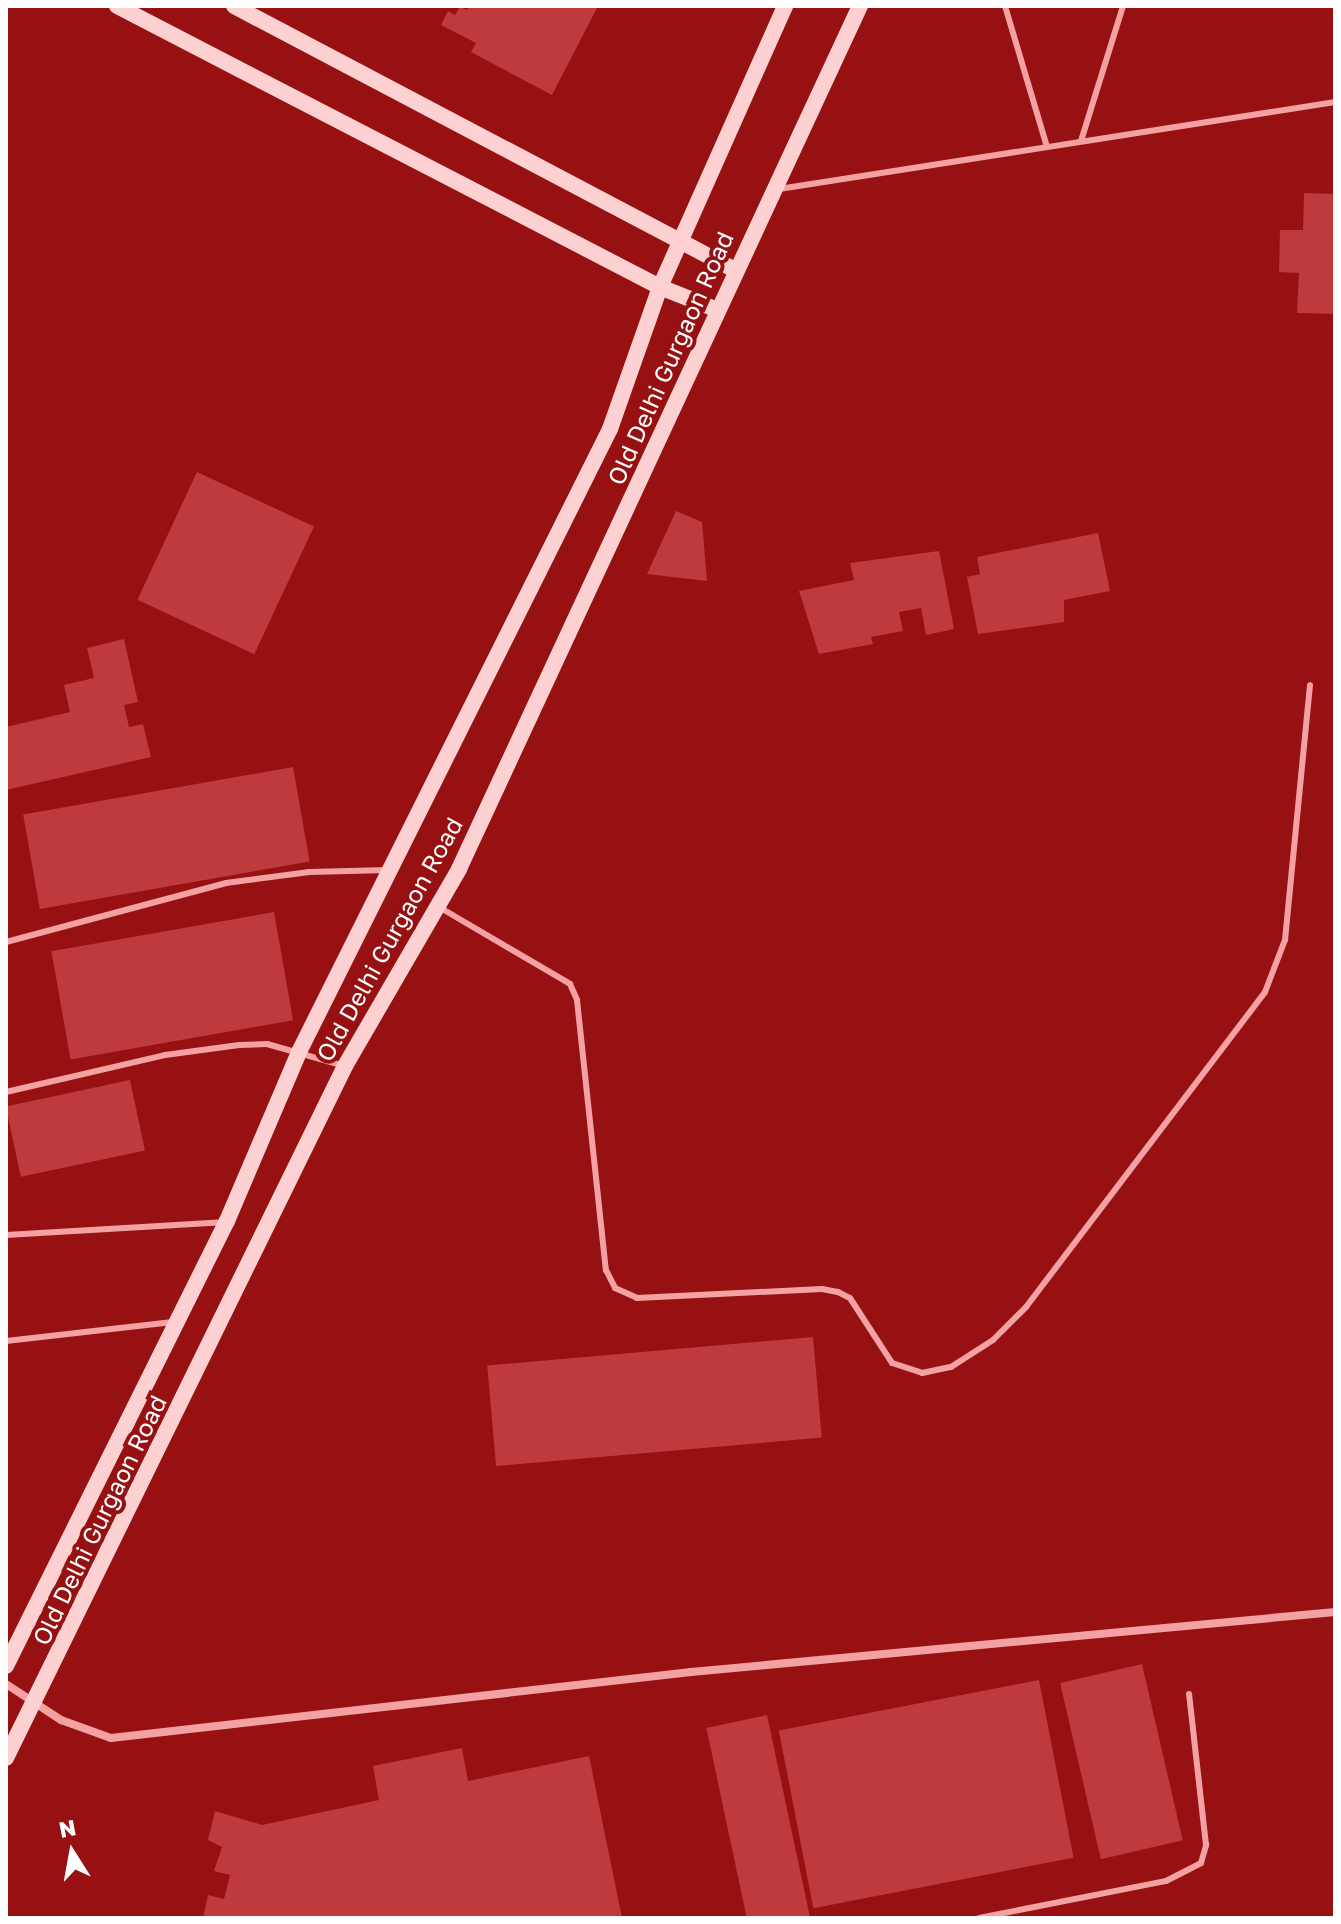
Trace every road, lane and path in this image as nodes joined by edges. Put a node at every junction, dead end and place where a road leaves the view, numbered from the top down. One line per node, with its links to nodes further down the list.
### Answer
1 (117, 6): 13 (main road)
2 (234, 6): 11 (main road)
3 (785, 6): 11 (main road, Old Delhi Gurgaon Road)
4 (860, 6): 10 (main road, Old Delhi Gurgaon Road)
5 (1005, 6): 9 (lane)
6 (1123, 6): 8 (lane)
7 (1335, 102): 8 (lane)
8 (1081, 141): 9 (lane)
9 (1047, 147): 10 (lane)
10 (772, 190): 12 (main road, Old Delhi Gurgaon Road)
11 (679, 240): 12 (main road); 13 (main road, Old Delhi Gurgaon Road)
12 (735, 270): 14 (main road, Old Delhi Gurgaon Road)
13 (660, 287): 14 (main road); 16 (main road, Old Delhi Gurgaon Road)
14 (715, 309): 17 (main road, Old Delhi Gurgaon Road)
15 (1310, 685): 17 (lane)
16 (392, 870): 18 (lane); 19 (main road, Old Delhi Gurgaon Road)
17 (439, 907): 20 (main road, Old Delhi Gurgaon Road)
18 (6, 942)
19 (299, 1052): 20 (lane); 21 (lane); 22 (main road, Old Delhi Gurgaon Road)
20 (345, 1066): 30 (main road, Old Delhi Gurgaon Road)
21 (6, 1092)
22 (227, 1221): 23 (lane); 24 (main road, Old Delhi Gurgaon Road)
23 (6, 1235)
24 (176, 1322): 25 (lane); 27 (main road, Old Delhi Gurgaon Road)
25 (6, 1341)
26 (1335, 1612): 30 (street)
27 (6, 1666)
28 (6, 1684): 30 (street)
29 (1189, 1694): 32 (lane)
30 (37, 1704): 31 (main road, Old Delhi Gurgaon Road)
31 (6, 1758)
32 (979, 1918)

